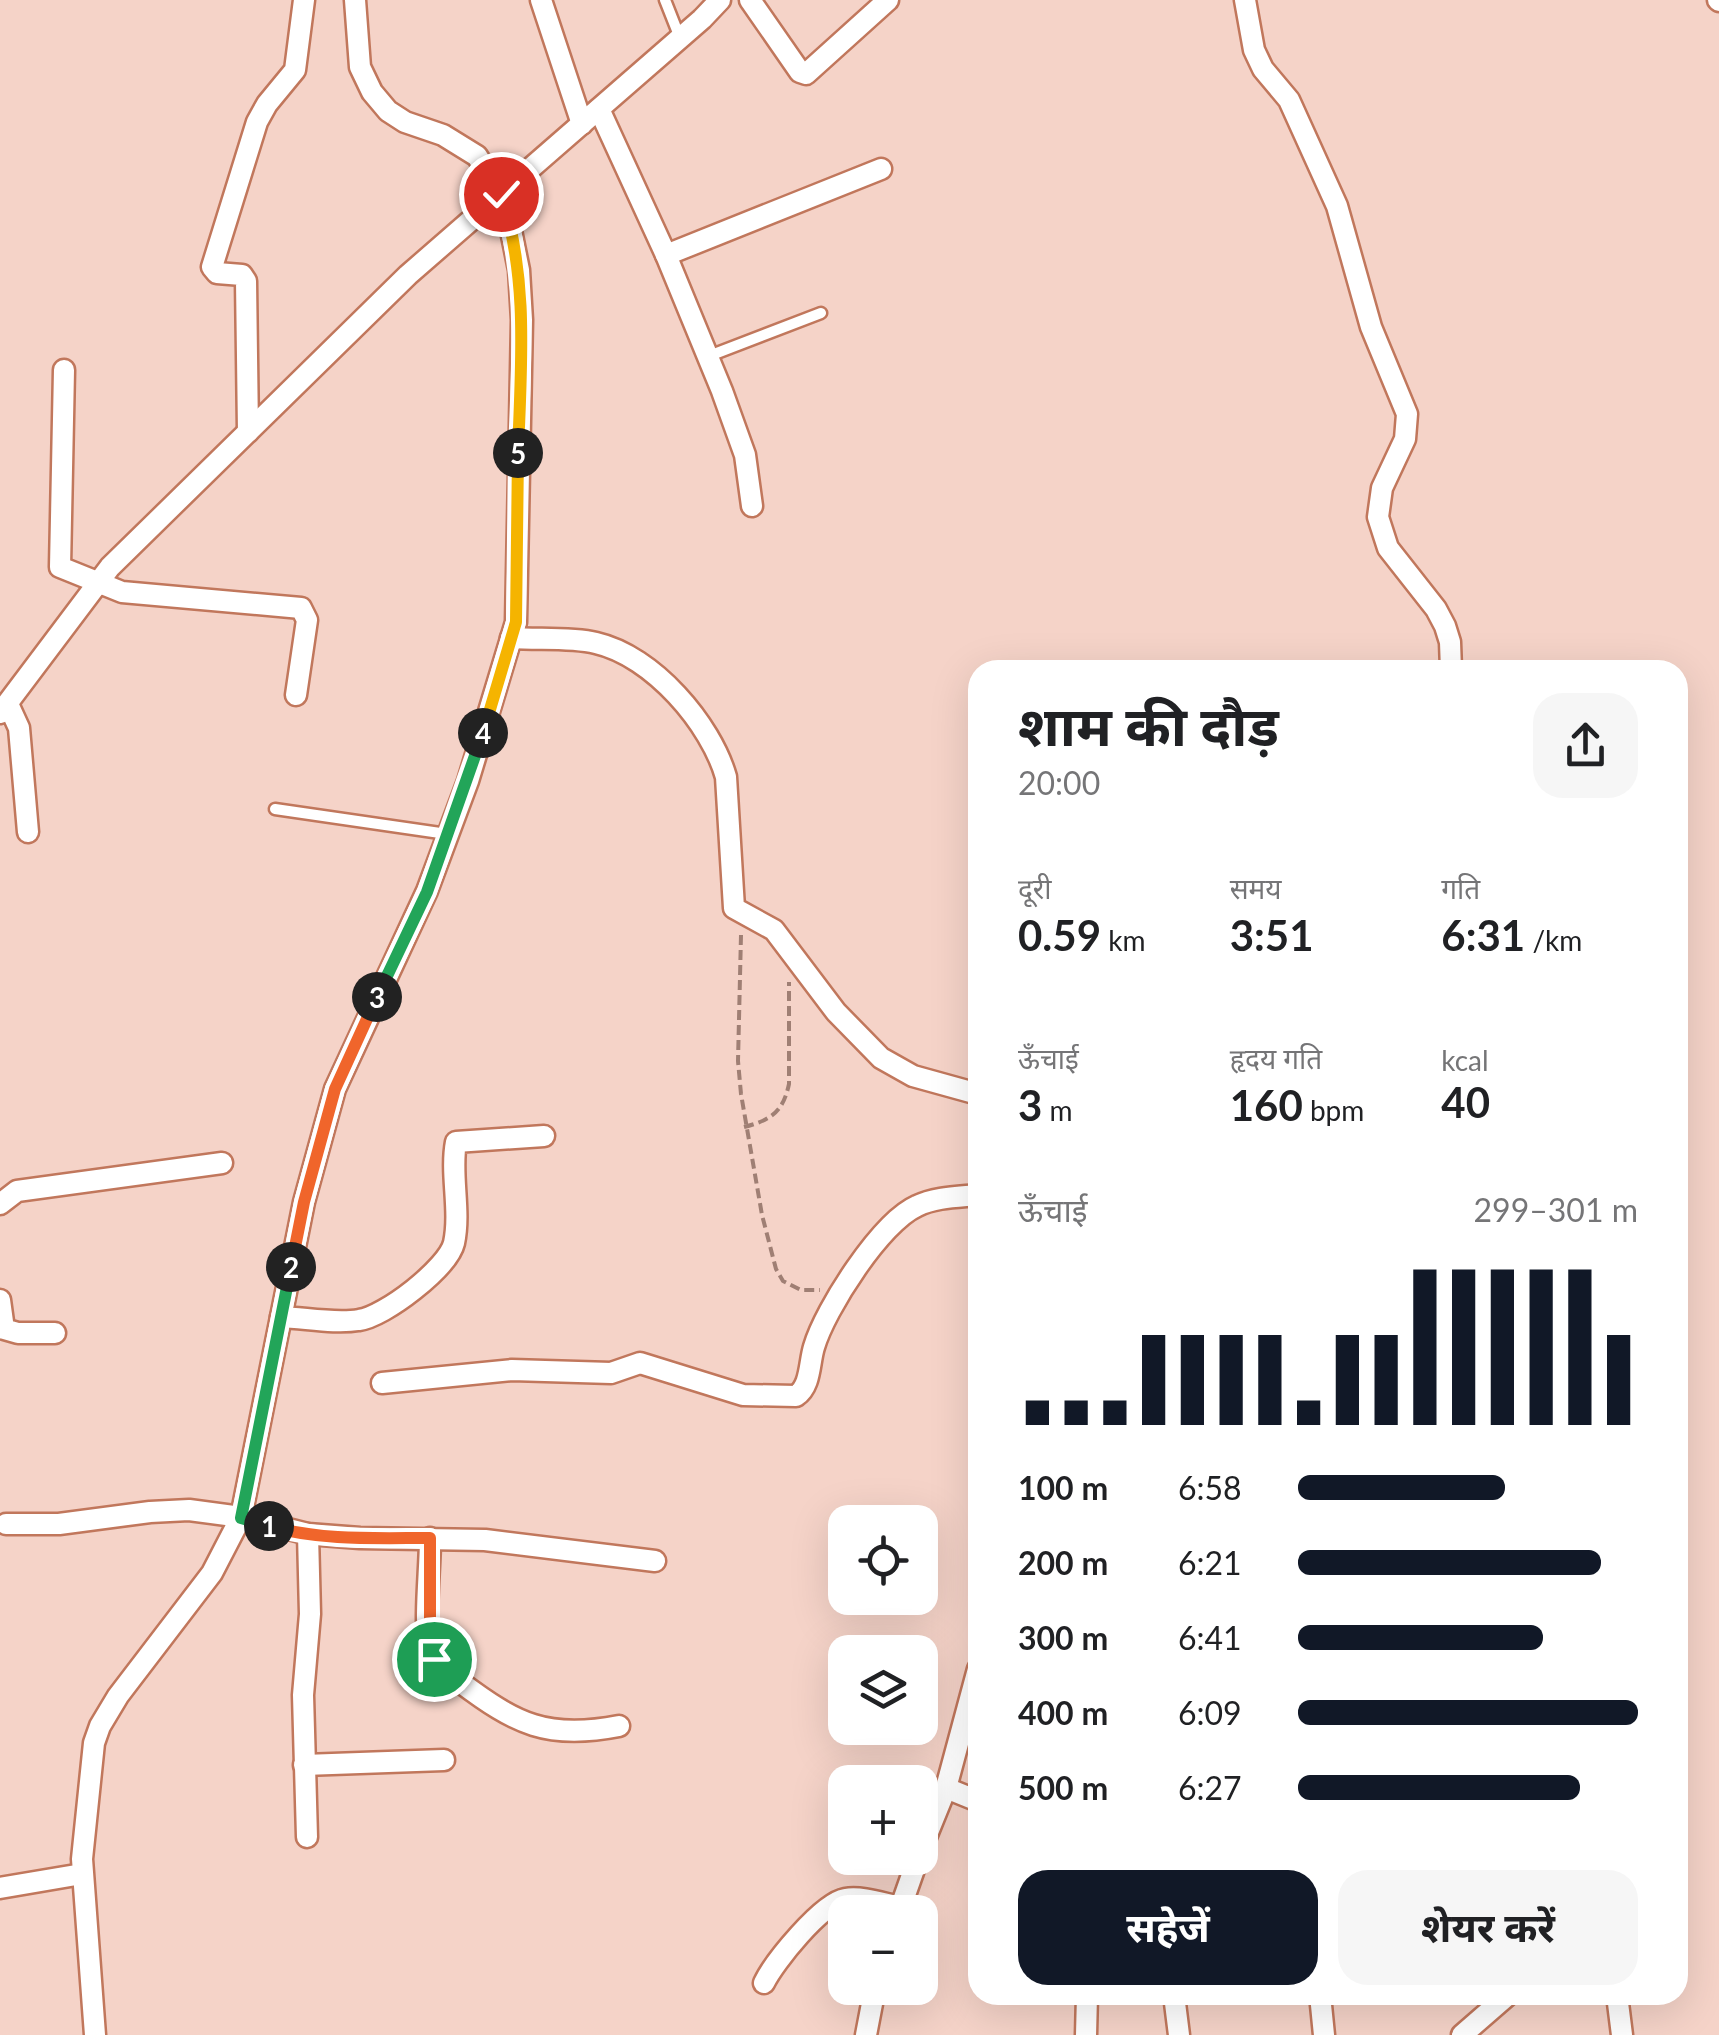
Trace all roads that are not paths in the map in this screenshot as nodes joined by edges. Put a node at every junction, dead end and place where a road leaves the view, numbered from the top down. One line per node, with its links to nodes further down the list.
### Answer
1 (304, 0): 18 (street)
2 (355, 0): 13 (street)
3 (541, 0): 11 (street)
4 (665, 0): 9 (lane)
5 (720, 0): 9 (street)
6 (750, 0): 7 (street)
7 (888, 0)
8 (1245, 0): 22 (street)
9 (680, 38): 10 (street)
10 (599, 109): 11 (street); 14 (street)
11 (582, 124): 13 (street)
12 (880, 170): 14 (street)
13 (501, 194): 18 (street); 21 (street)
14 (666, 255): 16 (street)
15 (821, 313): 16 (lane)
16 (708, 356): 19 (street)
17 (64, 370): 20 (street)
18 (248, 432): 20 (street)
19 (752, 506)
20 (99, 580): 23 (street); 24 (street)
21 (511, 638): 27 (street); 28 (street)
22 (1451, 660)
23 (296, 695)
24 (4, 708): 26 (street)
25 (275, 809): 27 (lane)
26 (28, 832)
27 (448, 834): 34 (street)
28 (968, 1091)
29 (544, 1136): 34 (street)
30 (222, 1163): 32 (street)
31 (968, 1196): 36 (street)
32 (0, 1204)
33 (0, 1300): 35 (street)
34 (281, 1316): 37 (street)
35 (54, 1333)
36 (382, 1383)
37 (241, 1518): 38 (street); 39 (street); 50 (street)
38 (6, 1524)
39 (308, 1534): 40 (street); 45 (street)
40 (430, 1538): 41 (street); 43 (street)
41 (655, 1561)
42 (968, 1706): 46 (street)
43 (619, 1726)
44 (444, 1760): 45 (street)
45 (304, 1765): 49 (street)
46 (946, 1788): 47 (street); 48 (street)
47 (968, 1797)
48 (938, 1808)
49 (307, 1837)
50 (82, 1874): 51 (street); 60 (street)
51 (0, 1888)
52 (828, 1907): 53 (street)
53 (764, 1984)
54 (872, 2005): 61 (street)
55 (1086, 2005): 62 (street)
56 (1175, 2005): 63 (street)
57 (1321, 2005): 64 (street)
58 (1496, 2005): 65 (street)
59 (1619, 2005): 66 (street)
60 (95, 2035)
61 (866, 2035)
62 (1086, 2035)
63 (1179, 2035)
64 (1324, 2035)
65 (1462, 2035)
66 (1622, 2035)

